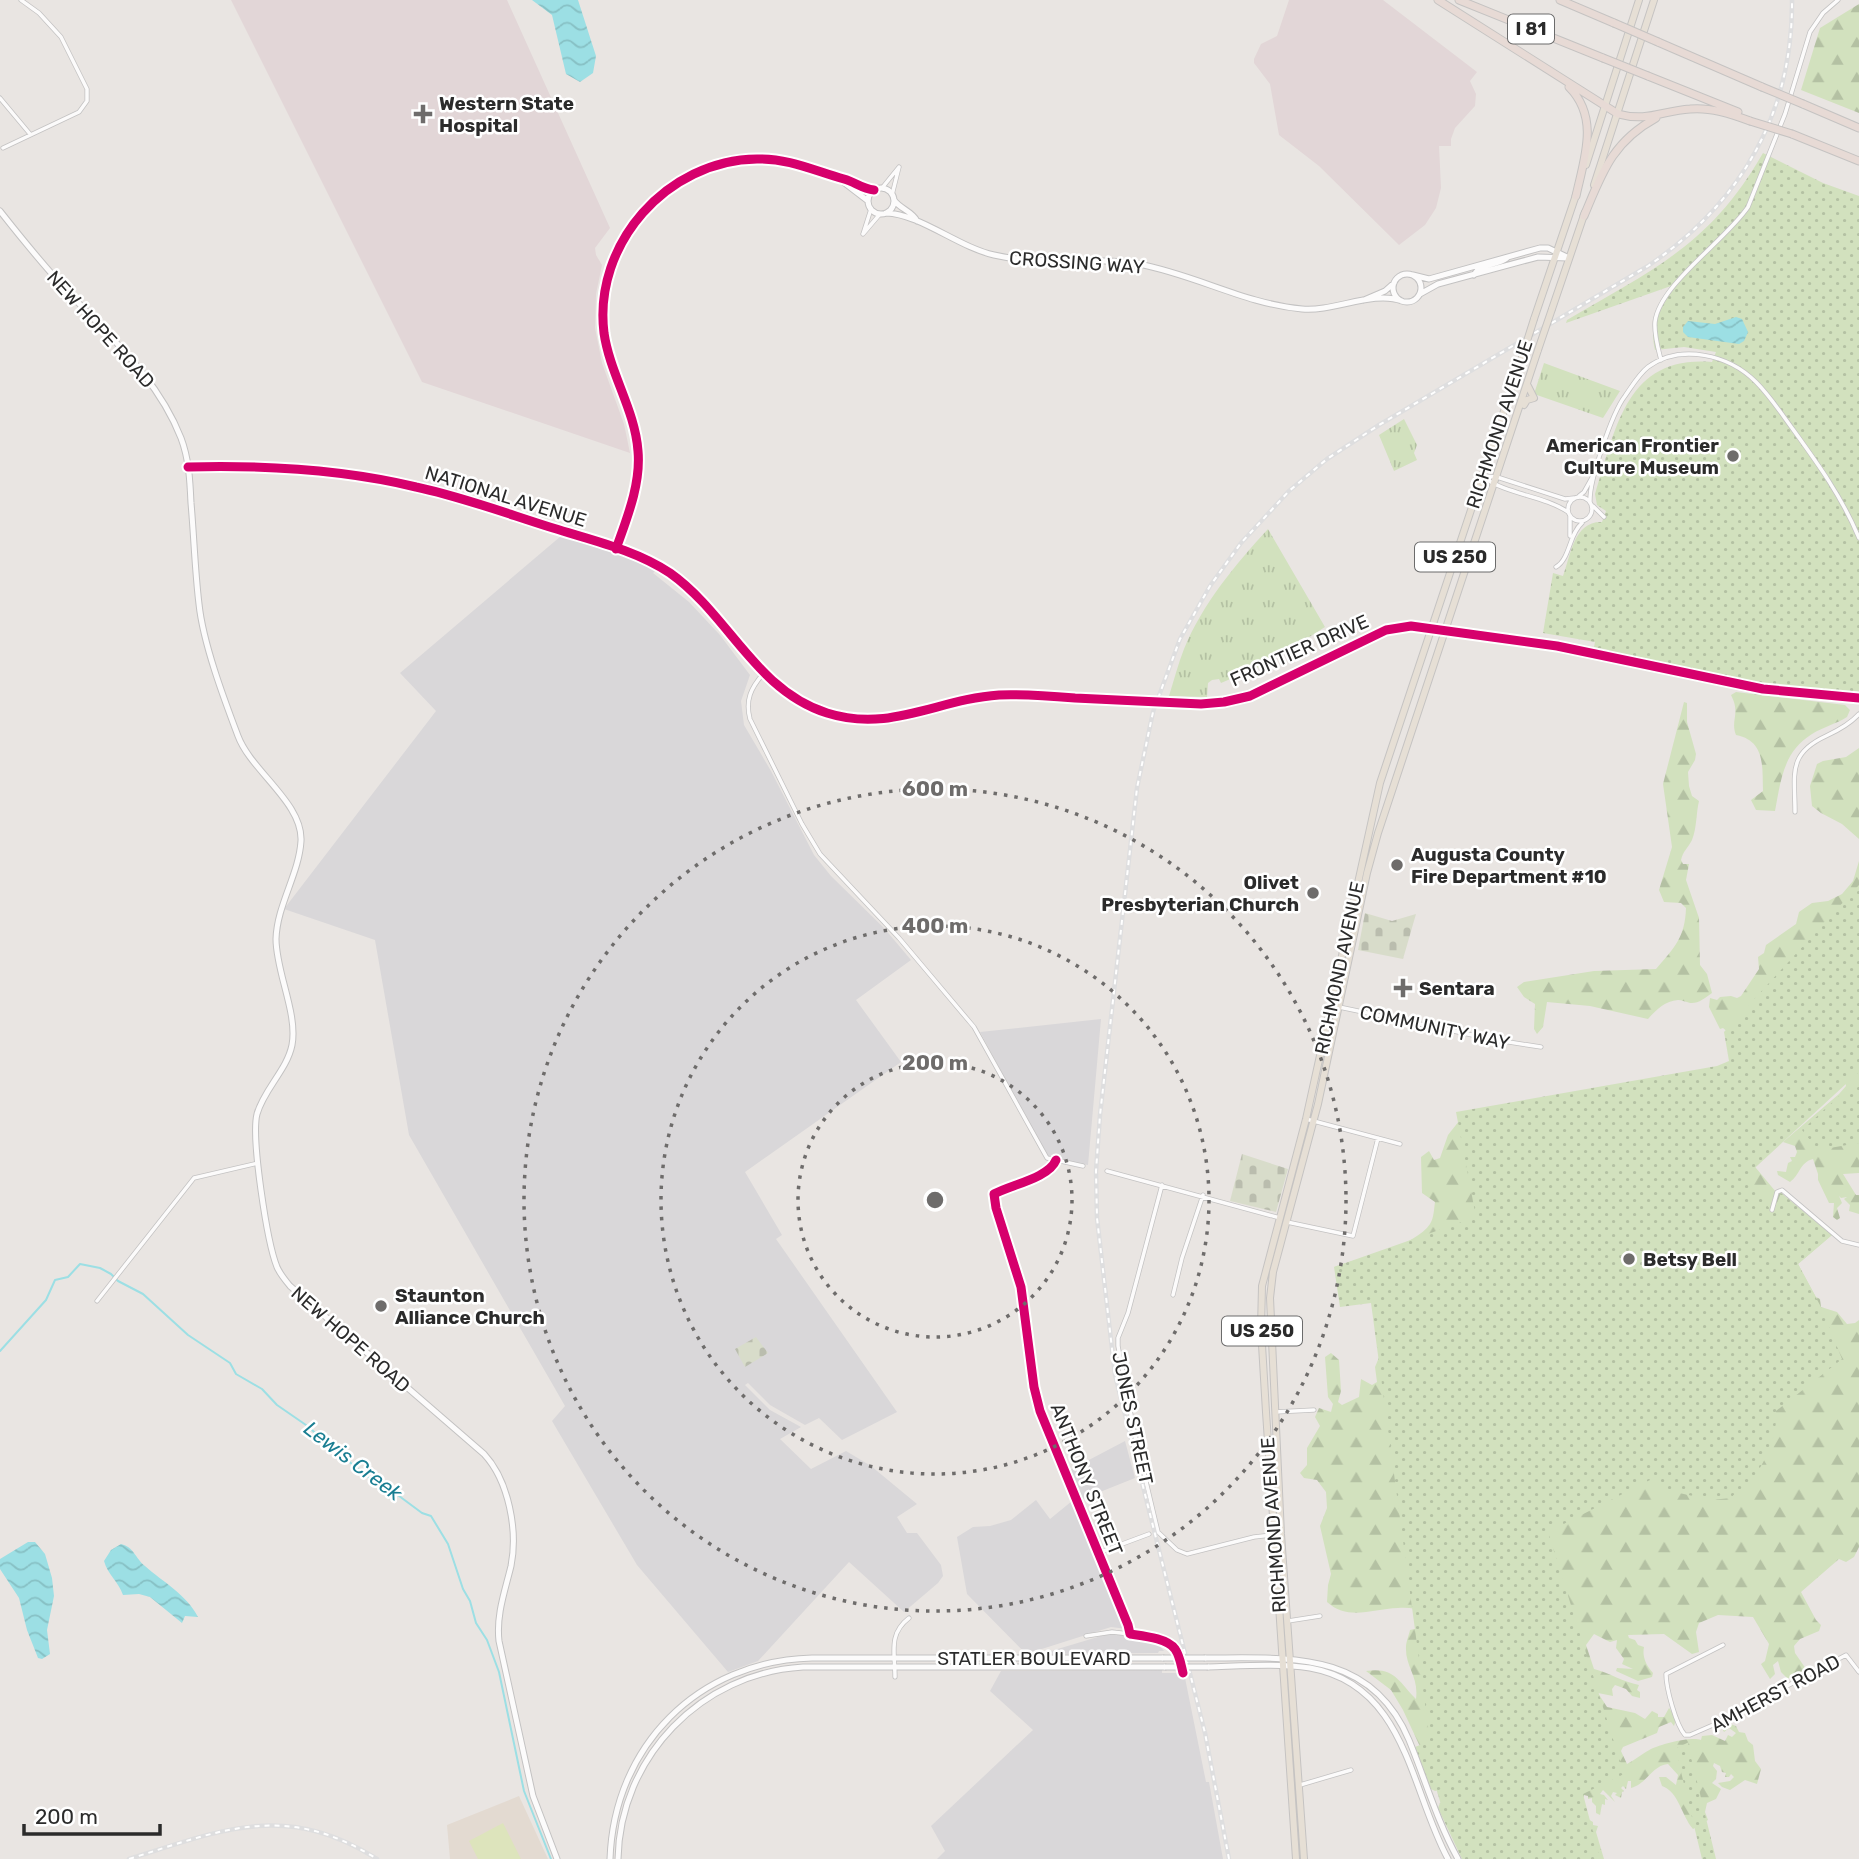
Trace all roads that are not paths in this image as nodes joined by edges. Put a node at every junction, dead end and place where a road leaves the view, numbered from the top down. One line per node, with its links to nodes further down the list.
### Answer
1 (21, 0): 17 (street)
2 (1438, 0): 10 (highway)
3 (1459, 0): 15 (highway, I 81, bridge)
4 (1560, 0): 9 (highway, I 81)
5 (1573, 0): 9 (highway)
6 (1639, 0): 12 (main road, US 250)
7 (1654, 0): 13 (main road, US 250)
8 (1838, 0): 43 (street)
9 (1601, 18): 16 (highway, I 81, bridge)
10 (1561, 79): 12 (highway); 23 (highway)
11 (0, 98): 17 (street)
12 (1606, 107): 13 (highway); 23 (main road, RICHMOND AVENUE / US 250)
13 (1618, 114): 14 (highway); 29 (main road, RICHMOND AVENUE / US 250)
14 (1659, 116): 15 (highway); 29 (highway)
15 (1750, 119): 19 (highway, I 81, bridge)
16 (1859, 128)
17 (31, 134): 18 (street)
18 (3, 148)
19 (1859, 161)
20 (838, 178): 22 (main road); 25 (main road); 57 (main road)
21 (882, 188): 22 (main road); 24 (main road); 24 (street)
22 (874, 190): 25 (main road)
23 (1576, 196): 31 (main road, RICHMOND AVENUE / US 250)
24 (893, 197): 28 (main road); 30 (main road, CROSSING WAY)
25 (868, 201): 26 (main road)
26 (871, 209): 28 (main road); 28 (street)
27 (0, 211): 46 (main road, NEW HOPE ROAD)
28 (883, 213): 30 (main road, CROSSING WAY)
29 (1584, 216): 33 (main road, RICHMOND AVENUE / US 250)
30 (917, 220): 41 (main road, CROSSING WAY)
31 (1557, 251): 32 (main road); 33 (main road); 34 (main road, RICHMOND AVENUE / US 250)
32 (1509, 256): 35 (main road); 37 (main road)
33 (1569, 258): 34 (main road); 44 (main road, RICHMOND AVENUE / US 250, bridge)
34 (1555, 259): 37 (main road); 48 (main road, RICHMOND AVENUE / US 250, bridge)
35 (1471, 267): 36 (main road); 38 (main road)
36 (1413, 275): 39 (main road); 40 (main road)
37 (1474, 275): 38 (main road)
38 (1455, 280): 40 (main road)
39 (1394, 282): 41 (main road, CROSSING WAY); 42 (main road)
40 (1420, 294): 42 (main road)
41 (1364, 300): 42 (main road, CROSSING WAY)
42 (1402, 301)
43 (1661, 360): 47 (street); 56 (street)
44 (1528, 381): 45 (main road, RICHMOND AVENUE / US 250); 45 (main road)
45 (1510, 435): 49 (main road, RICHMOND AVENUE / US 250)
46 (188, 467): 57 (main road, NATIONAL AVENUE); 73 (main road, NEW HOPE ROAD)
47 (1595, 472): 51 (street); 52 (street)
48 (1482, 476): 49 (street); 50 (street); 59 (main road, RICHMOND AVENUE / US 250)
49 (1497, 477): 50 (main road, RICHMOND AVENUE / US 250); 51 (street)
50 (1494, 485): 53 (street); 60 (main road, RICHMOND AVENUE / US 250)
51 (1575, 498): 52 (street); 53 (street)
52 (1591, 503): 54 (street); 54 (street)
53 (1569, 513): 54 (street); 55 (street)
54 (1587, 519): 55 (street)
55 (1570, 538): 58 (street)
56 (1859, 538)
57 (616, 549): 61 (main road, NATIONAL AVENUE)
58 (1556, 567)
59 (1430, 628): 60 (main road, FRONTIER DRIVE); 61 (main road, FRONTIER DRIVE, bridge); 65 (main road, RICHMOND AVENUE / US 250)
60 (1445, 630): 62 (main road, FRONTIER DRIVE); 66 (main road, RICHMOND AVENUE / US 250)
61 (763, 674): 72 (street)
62 (1859, 698)
63 (1859, 714): 64 (street)
64 (1795, 811)
65 (1331, 1003): 66 (street, COMMUNITY WAY); 68 (main road, RICHMOND AVENUE / US 250)
66 (1339, 1007): 67 (street, COMMUNITY WAY); 69 (main road, RICHMOND AVENUE / US 250)
67 (1541, 1046)
68 (1306, 1119): 69 (street); 79 (main road, RICHMOND AVENUE / US 250)
69 (1314, 1121): 70 (street); 80 (main road, RICHMOND AVENUE / US 250)
70 (1378, 1138): 71 (street); 80 (street)
71 (1400, 1144)
72 (1056, 1160): 74 (street); 90 (street, ANTHONY STREET)
73 (258, 1163): 83 (street); 108 (main road, NEW HOPE ROAD)
74 (1083, 1166)
75 (1107, 1171): 76 (street)
76 (1162, 1185): 77 (street); 89 (street, JONES STREET)
77 (1203, 1195): 79 (street); 82 (street)
78 (1772, 1210): 81 (street)
79 (1279, 1217): 80 (street); 85 (main road, RICHMOND AVENUE / US 250)
80 (1287, 1222): 86 (main road, RICHMOND AVENUE / US 250)
81 (1859, 1245)
82 (1173, 1295)
83 (97, 1301)
84 (1314, 1410): 86 (street)
85 (1266, 1412): 86 (street); 89 (main road, RICHMOND AVENUE / US 250)
86 (1274, 1412): 88 (main road, RICHMOND AVENUE / US 250)
87 (1149, 1534): 90 (street)
88 (1281, 1534): 89 (street); 93 (main road, RICHMOND AVENUE / US 250)
89 (1273, 1535): 93 (main road, RICHMOND AVENUE / US 250)
90 (1098, 1553): 94 (street, ANTHONY STREET)
91 (1320, 1616): 93 (street)
92 (909, 1618): 97 (street)
93 (1284, 1621): 98 (main road, RICHMOND AVENUE / US 250); 99 (main road, RICHMOND AVENUE / US 250)
94 (1130, 1634): 95 (street); 103 (street)
95 (1086, 1636)
96 (1723, 1645): 102 (street, AMHERST ROAD)
97 (895, 1658): 98 (main road, STATLER BOULEVARD, bridge); 100 (street); 109 (main road, STATLER BOULEVARD)
98 (1282, 1658): 99 (main road, STATLER BOULEVARD); 101 (main road, RICHMOND AVENUE / US 250)
99 (1291, 1663): 101 (main road, STATLER BOULEVARD); 106 (main road, RICHMOND AVENUE / US 250); 113 (main road, STATLER BOULEVARD); 114 (main road, STATLER BOULEVARD)
100 (896, 1667): 101 (main road, STATLER BOULEVARD, bridge); 104 (street); 110 (main road, STATLER BOULEVARD)
101 (1282, 1667): 107 (main road, RICHMOND AVENUE / US 250)
102 (1859, 1672)
103 (1182, 1673)
104 (895, 1677)
105 (1351, 1770): 106 (street)
106 (1299, 1785): 107 (street); 112 (main road, RICHMOND AVENUE / US 250)
107 (1291, 1788): 111 (main road, RICHMOND AVENUE / US 250)
108 (557, 1859)
109 (610, 1859)
110 (618, 1859)
111 (1296, 1859)
112 (1304, 1859)
113 (1448, 1859)
114 (1458, 1859)

